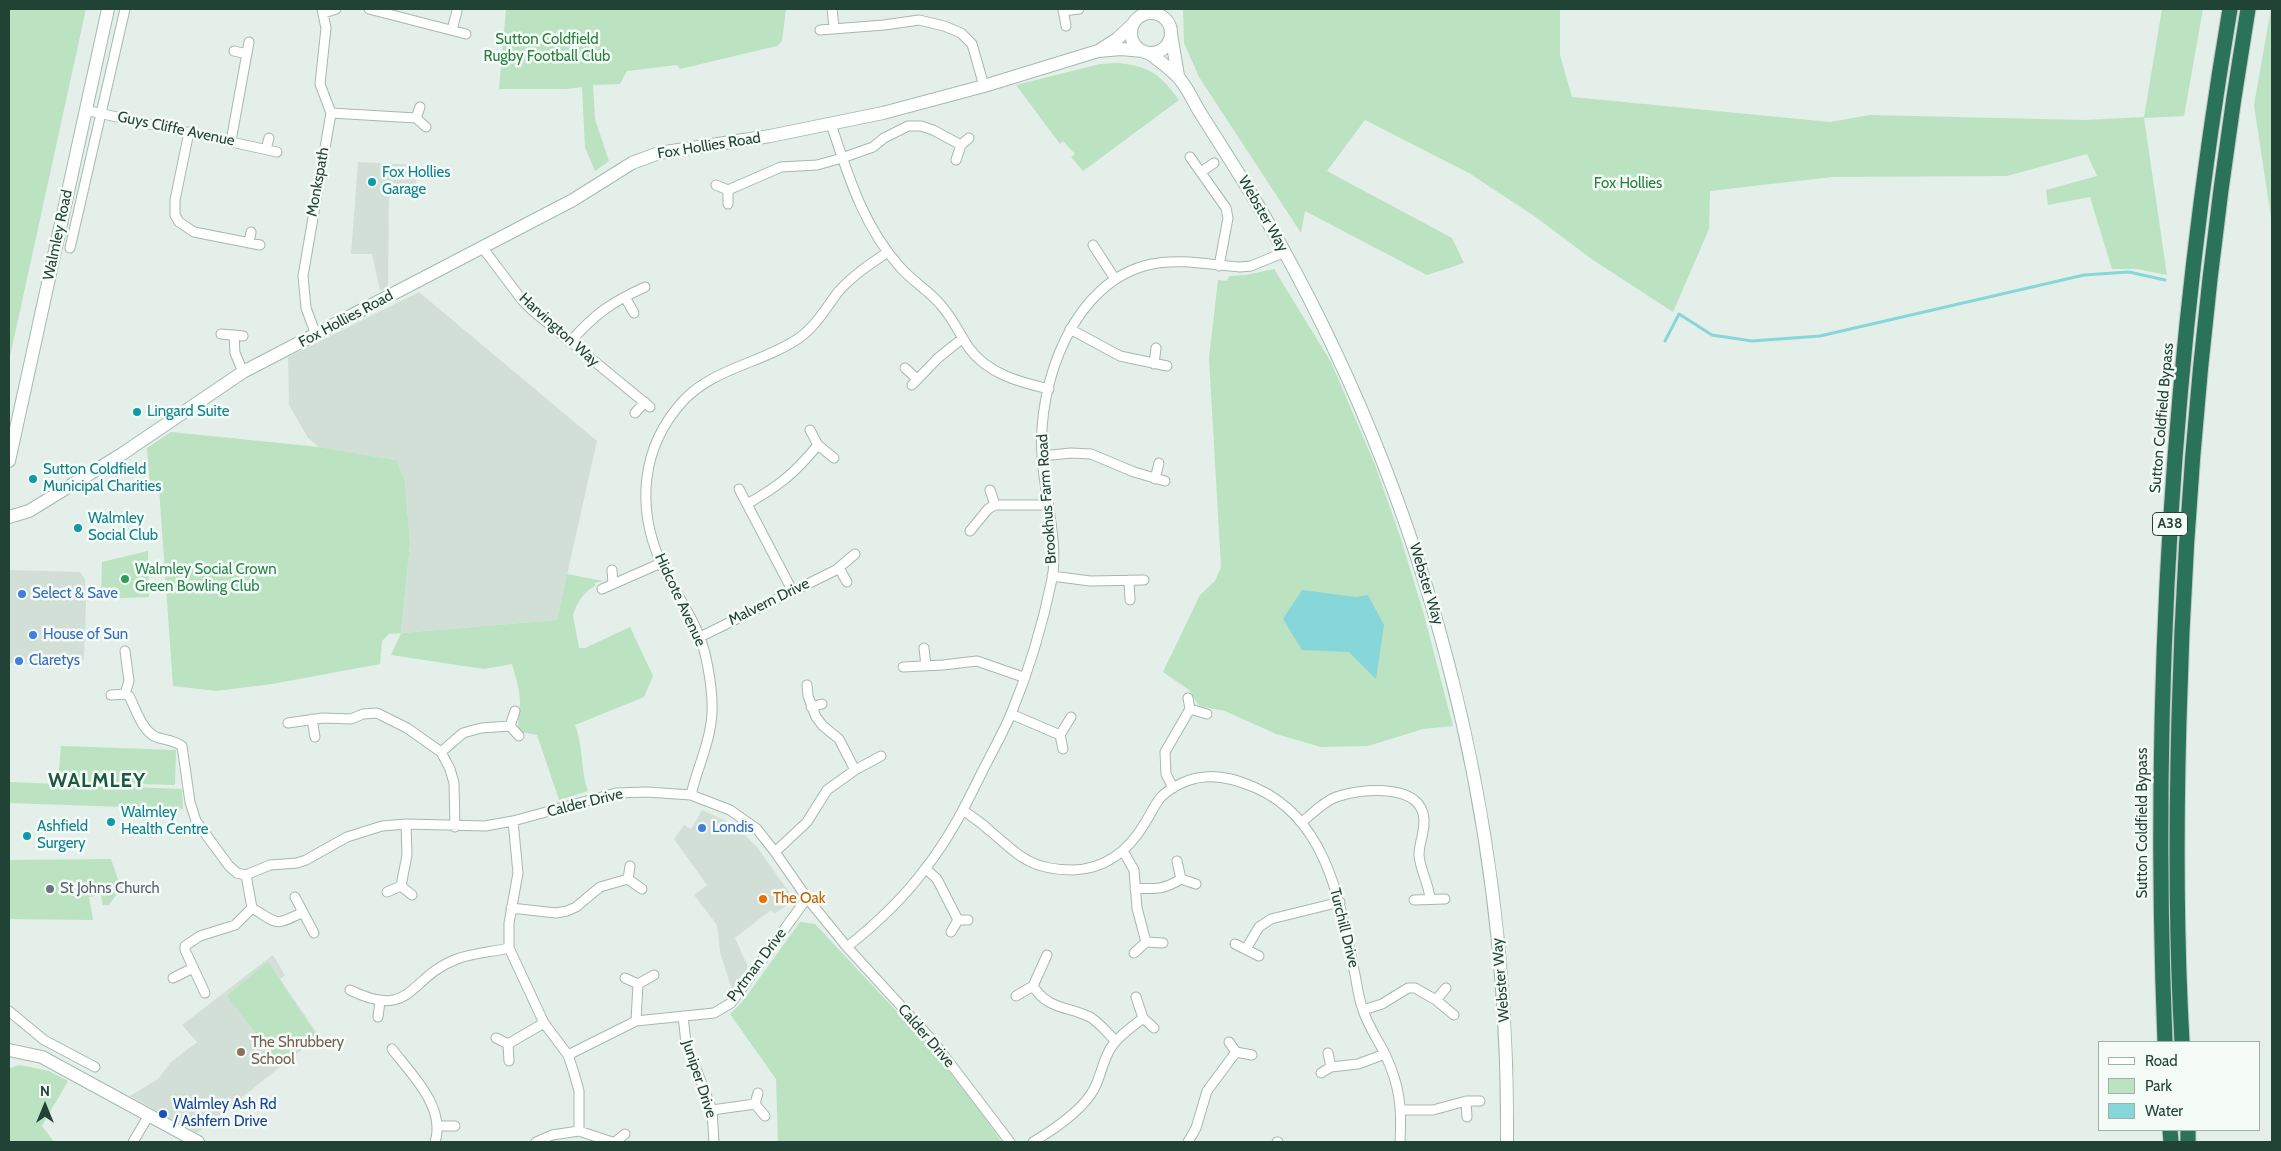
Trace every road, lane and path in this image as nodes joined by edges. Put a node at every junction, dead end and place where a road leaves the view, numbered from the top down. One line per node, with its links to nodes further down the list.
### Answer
1 (108, 9): 28 (street, Walmley Road)
2 (125, 9): 30 (street)
3 (336, 9): 11 (street)
4 (369, 9): 17 (street)
5 (832, 9): 15 (street)
6 (1079, 9): 10 (street)
7 (1166, 9): 16 (street, Webster Way)
8 (2230, 9): 194 (highway, Sutton Coldfield Bypass / A38)
9 (2248, 9): 195 (highway, A38)
10 (1063, 10): 14 (street)
11 (323, 11): 29 (street)
12 (458, 11): 17 (street)
13 (1139, 17): 16 (street); 22 (street, Fox Hollies Road); 23 (street)
14 (1066, 26)
15 (834, 27): 18 (street); 26 (street)
16 (1170, 28): 23 (street); 25 (street, Webster Way)
17 (452, 30): 19 (street)
18 (820, 30)
19 (466, 34)
20 (249, 42): 24 (street)
21 (234, 51): 24 (street)
22 (1098, 51): 23 (street, Fox Hollies Road); 26 (street, Fox Hollies Road)
23 (1146, 52): 25 (street, Webster Way)
24 (247, 54): 37 (street)
25 (1178, 76): 58 (street, Webster Way)
26 (984, 86): 32 (street, Fox Hollies Road)
27 (420, 107): 31 (street)
28 (86, 110): 30 (street, Guys Cliffe Avenue); 49 (street, Walmley Road)
29 (331, 113): 31 (street); 66 (street, Monkspath)
30 (100, 114): 34 (street, Guys Cliffe Avenue); 51 (street)
31 (416, 118): 33 (street)
32 (831, 124): 42 (street); 55 (street, Fox Hollies Road)
33 (426, 127)
34 (189, 132): 37 (street, Guys Cliffe Avenue); 52 (street)
35 (268, 138): 39 (street)
36 (969, 138): 38 (street)
37 (232, 141): 39 (street, Guys Cliffe Avenue)
38 (961, 145): 42 (street); 43 (street)
39 (266, 149): 40 (street, Guys Cliffe Avenue)
40 (277, 152)
41 (1190, 156): 45 (street)
42 (842, 158): 47 (street); 57 (street)
43 (956, 160)
44 (1214, 163): 45 (street)
45 (1201, 172): 59 (street)
46 (716, 185): 47 (street)
47 (728, 190): 48 (street)
48 (728, 204)
49 (59, 231): 51 (street); 80 (street, Walmley Road)
50 (251, 232): 52 (street)
51 (73, 234): 56 (street)
52 (249, 243): 53 (street)
53 (260, 245)
54 (1093, 245): 60 (street)
55 (482, 247): 66 (street, Fox Hollies Road); 68 (street, Harvington Way)
56 (70, 248)
57 (888, 252): 67 (street); 90 (street, Hidcote Avenue)
58 (1285, 252): 59 (street, Brookhus Farm Road); 235 (street, Webster Way)
59 (1219, 266): 60 (street, Brookhus Farm Road)
60 (1115, 279): 64 (street, Brookhus Farm Road)
61 (644, 287): 62 (street)
62 (625, 297): 63 (street); 68 (street)
63 (634, 313)
64 (1070, 329): 70 (street); 74 (street, Brookhus Farm Road)
65 (221, 334): 73 (street)
66 (316, 335): 73 (street, Fox Hollies Road)
67 (963, 338): 72 (street); 74 (street)
68 (570, 342): 75 (street, Harvington Way)
69 (1156, 348): 70 (street)
70 (1154, 364): 71 (street)
71 (1167, 366)
72 (905, 368)
73 (243, 372): 87 (street, Fox Hollies Road)
74 (1049, 388): 78 (street, Brookhus Farm Road)
75 (635, 413)
76 (810, 430): 77 (street)
77 (818, 445): 79 (street); 84 (street)
78 (1042, 456): 81 (street); 86 (street, Brookhus Farm Road)
79 (834, 458)
80 (9, 461)
81 (1159, 463)
82 (739, 489): 84 (street)
83 (990, 490): 85 (street)
84 (747, 504): 99 (street)
85 (995, 505): 86 (street); 88 (street)
86 (1048, 505): 93 (street, Brookhus Farm Road)
87 (9, 517)
88 (970, 531)
89 (855, 554): 91 (street, Malvern Drive)
90 (661, 563): 97 (street); 101 (street, Hidcote Avenue)
91 (839, 568): 96 (street); 99 (street, Malvern Drive)
92 (612, 570): 97 (street)
93 (1052, 576): 94 (street); 106 (street, Brookhus Farm Road)
94 (1129, 580): 95 (street); 100 (street)
95 (1144, 580)
96 (847, 582)
97 (613, 583): 98 (street)
98 (602, 589)
99 (792, 590): 101 (street, Malvern Drive)
100 (1130, 600)
101 (700, 637): 129 (street, Hidcote Avenue)
102 (924, 648): 104 (street)
103 (124, 651): 108 (street)
104 (926, 666): 105 (street); 106 (street)
105 (903, 667)
106 (1023, 677): 115 (street, Brookhus Farm Road)
107 (807, 685): 112 (street)
108 (124, 694): 109 (street); 140 (street)
109 (111, 695)
110 (1188, 698): 113 (street)
111 (822, 704): 112 (street)
112 (812, 708): 127 (street)
113 (1190, 710): 116 (street); 128 (street)
114 (515, 711): 120 (street)
115 (1011, 714): 121 (street); 130 (street, Brookhus Farm Road)
116 (1207, 714)
117 (1070, 717): 121 (street)
118 (312, 719): 119 (street); 123 (street); 125 (street)
119 (288, 724)
120 (510, 726): 122 (street); 125 (street)
121 (1060, 735): 124 (street)
122 (519, 736)
123 (315, 737)
124 (1063, 749)
125 (441, 752): 134 (street)
126 (881, 756): 127 (street)
127 (855, 770): 136 (street)
128 (1173, 788): 132 (street, Turchill Drive); 135 (street, Turchill Drive)
129 (691, 794): 131 (street, Calder Drive); 136 (street, Calder Drive)
130 (963, 810): 135 (street, Turchill Drive); 139 (street, Brookhus Farm Road)
131 (513, 821): 134 (street, Calder Drive); 156 (street)
132 (1302, 822): 151 (street); 154 (street, Turchill Drive)
133 (406, 824): 134 (street, Calder Drive); 140 (street, Calder Drive); 144 (street)
134 (455, 827)
135 (1124, 851): 145 (street)
136 (775, 852): 150 (street, Calder Drive)
137 (1177, 862): 142 (street)
138 (630, 866): 141 (street)
139 (926, 869): 158 (street); 165 (street, Brookhus Farm Road)
140 (246, 875): 155 (street)
141 (628, 879): 146 (street); 156 (street)
142 (1181, 879): 143 (street); 145 (street)
143 (1196, 884)
144 (401, 886): 147 (street); 148 (street)
145 (1135, 888): 162 (street)
146 (642, 889)
147 (387, 892)
148 (412, 895)
149 (295, 897): 157 (street)
150 (807, 898): 165 (street, Calder Drive); 187 (street, Pytman Drive)
151 (1430, 899): 152 (street); 153 (street)
152 (1446, 899)
153 (1414, 900)
154 (1340, 902): 167 (street); 184 (street, Turchill Drive)
155 (252, 908): 157 (street); 171 (street)
156 (511, 908): 166 (street)
157 (303, 912): 161 (street)
158 (958, 920): 159 (street); 160 (street)
159 (968, 920)
160 (951, 932)
161 (314, 933)
162 (1146, 942): 163 (street); 168 (street)
163 (1163, 944)
164 (1235, 944): 167 (street)
165 (847, 947): 231 (street, Calder Drive)
166 (509, 948): 183 (street); 191 (street)
167 (1246, 949): 170 (street)
168 (1134, 953)
169 (1047, 955): 176 (street)
170 (1259, 956)
171 (193, 968): 173 (street); 179 (street)
172 (654, 975): 175 (street)
173 (173, 978)
174 (625, 978): 175 (street)
175 (638, 984): 190 (street)
176 (1033, 986): 180 (street); 196 (street)
177 (1446, 988): 182 (street)
178 (350, 990): 183 (street)
179 (205, 993)
180 (1016, 996)
181 (1136, 998): 189 (street)
182 (1436, 1000): 184 (street); 186 (street)
183 (380, 1001): 188 (street)
184 (1362, 1010): 203 (street, Turchill Drive)
185 (9, 1011): 206 (street)
186 (1454, 1015)
187 (683, 1016): 190 (street, Pytman Drive); 216 (street, Juniper Drive)
188 (378, 1017)
189 (1143, 1018): 192 (street); 196 (street)
190 (636, 1021): 204 (street, Pytman Drive)
191 (544, 1023): 198 (street); 204 (street)
192 (1154, 1028)
193 (496, 1038): 198 (street)
194 (2165, 1041)
195 (2182, 1041)
196 (1116, 1042): 232 (street)
197 (1229, 1042): 201 (street)
198 (508, 1044): 207 (street)
199 (392, 1048): 221 (street)
200 (9, 1050): 210 (street)
201 (1236, 1052): 205 (street); 233 (street)
202 (1328, 1053): 209 (street)
203 (1385, 1054): 209 (street); 217 (street, Turchill Drive)
204 (568, 1055): 223 (street)
205 (1252, 1055)
206 (78, 1058): 208 (street); 210 (street)
207 (509, 1061)
208 (95, 1066)
209 (1331, 1067): 211 (street)
210 (70, 1072): 218 (street)
211 (1321, 1072)
212 (758, 1093): 215 (street)
213 (1466, 1101): 214 (street); 217 (street); 220 (street)
214 (1480, 1101)
215 (755, 1104): 216 (street); 219 (street)
216 (712, 1110): 230 (street, Juniper Drive)
217 (1402, 1110): 234 (street, Turchill Drive)
218 (149, 1116): 225 (street); 226 (street)
219 (765, 1116)
220 (1467, 1117)
221 (437, 1126): 222 (street); 227 (street)
222 (455, 1126)
223 (579, 1131): 228 (street); 229 (street)
224 (625, 1134): 229 (street)
225 (133, 1142)
226 (198, 1142)
227 (435, 1142)
228 (536, 1142)
229 (614, 1142)
230 (714, 1142)
231 (1010, 1142)
232 (1034, 1142)
233 (1188, 1142)
234 (1400, 1142)
235 (1507, 1142)

